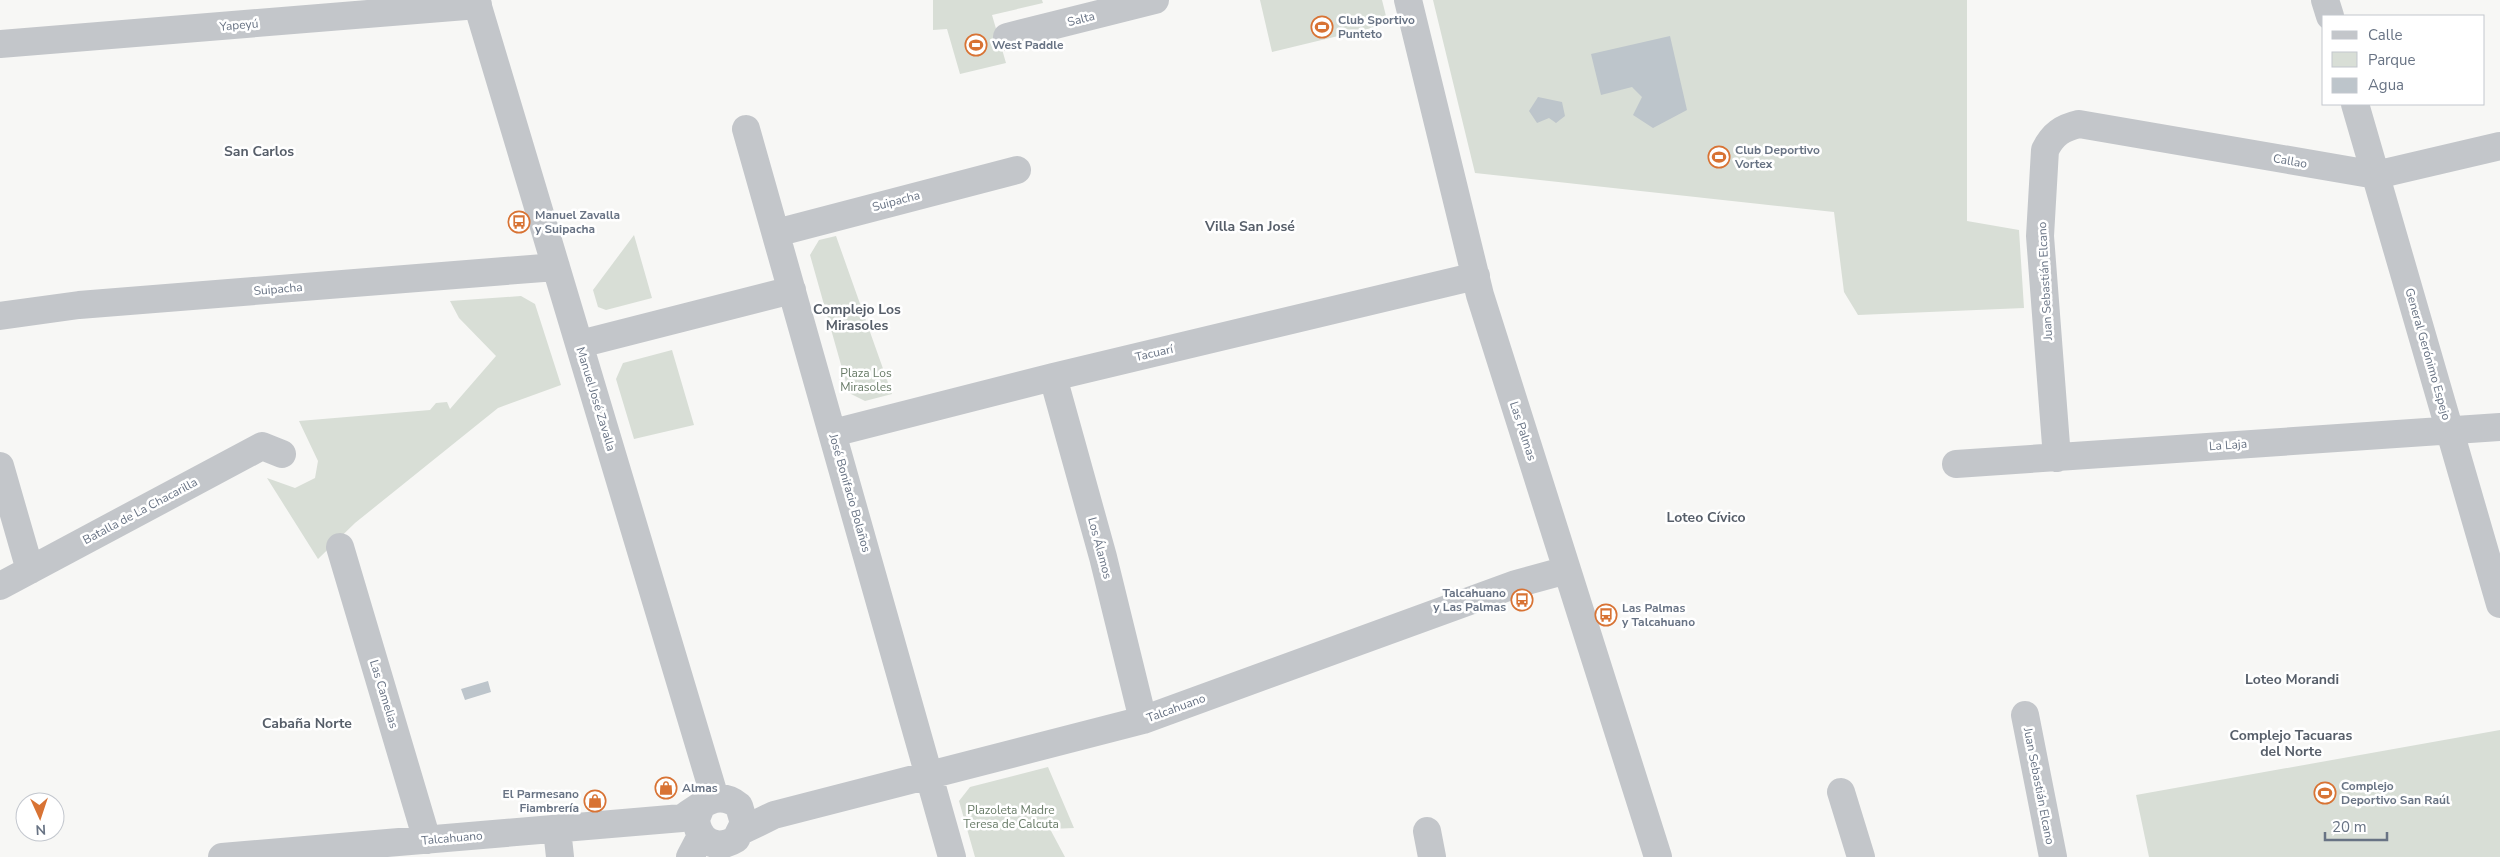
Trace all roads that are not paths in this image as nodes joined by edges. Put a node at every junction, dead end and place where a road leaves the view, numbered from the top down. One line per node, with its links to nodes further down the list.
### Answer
1 (1155, 0): 6 (street, Salta)
2 (1408, 0): 16 (street, Las Palmas)
3 (2325, 0): 5 (street)
4 (477, 3): 7 (street, Yapeyú); 15 (street, Manuel José Zavalla)
5 (2330, 15)
6 (1007, 37)
7 (0, 44)
8 (2355, 105): 13 (street, General Gerónimo Espejo)
9 (2079, 124): 13 (street, Callao); 25 (street, Juan Sebastián Elcano)
10 (746, 129): 14 (street, José Bonifacio Bolaños)
11 (2500, 146): 13 (street, Callao)
12 (1017, 170): 14 (street, Suipacha)
13 (2376, 175): 22 (street, General Gerónimo Espejo)
14 (776, 233): 17 (street, José Bonifacio Bolaños)
15 (556, 267): 18 (street, Suipacha); 19 (street, Manuel José Zavalla)
16 (1476, 276): 20 (street, Tacuarí); 30 (street, Las Palmas)
17 (792, 290): 19 (street); 23 (street, José Bonifacio Bolaños)
18 (0, 316)
19 (580, 344): 37 (street, Manuel José Zavalla)
20 (1053, 377): 23 (street, Tacuarí); 34 (street, Los Álamos)
21 (2500, 427): 22 (street, La Laja)
22 (2450, 430): 25 (street, La Laja); 32 (street, General Gerónimo Espejo)
23 (833, 433): 35 (street, José Bonifacio Bolaños)
24 (282, 454): 29 (street, Batalla de La Chacarilla)
25 (2056, 458): 26 (street, La Laja)
26 (1956, 464)
27 (0, 466): 29 (street)
28 (340, 548): 40 (street, Las Camelias)
29 (30, 570): 31 (street, Batalla de La Chacarilla)
30 (1568, 570): 34 (street, Talcahuano); 45 (street, Las Palmas)
31 (0, 586)
32 (2500, 604)
33 (2025, 715): 47 (street, Juan Sebastián Elcano)
34 (1143, 720): 35 (street, Talcahuano)
35 (929, 775): 39 (street, Talcahuano); 44 (street, José Bonifacio Bolaños)
36 (1841, 792): 46 (street)
37 (698, 823): 38 (street, Talcahuano); 39 (street, Talcahuano); 39 (street)
38 (557, 829): 40 (street, Talcahuano); 43 (street)
39 (736, 836)
40 (430, 845): 41 (street, Talcahuano)
41 (296, 854): 42 (street, Talcahuano)
42 (222, 857)
43 (560, 857)
44 (952, 857)
45 (1658, 857)
46 (1860, 857)
47 (2053, 857)

